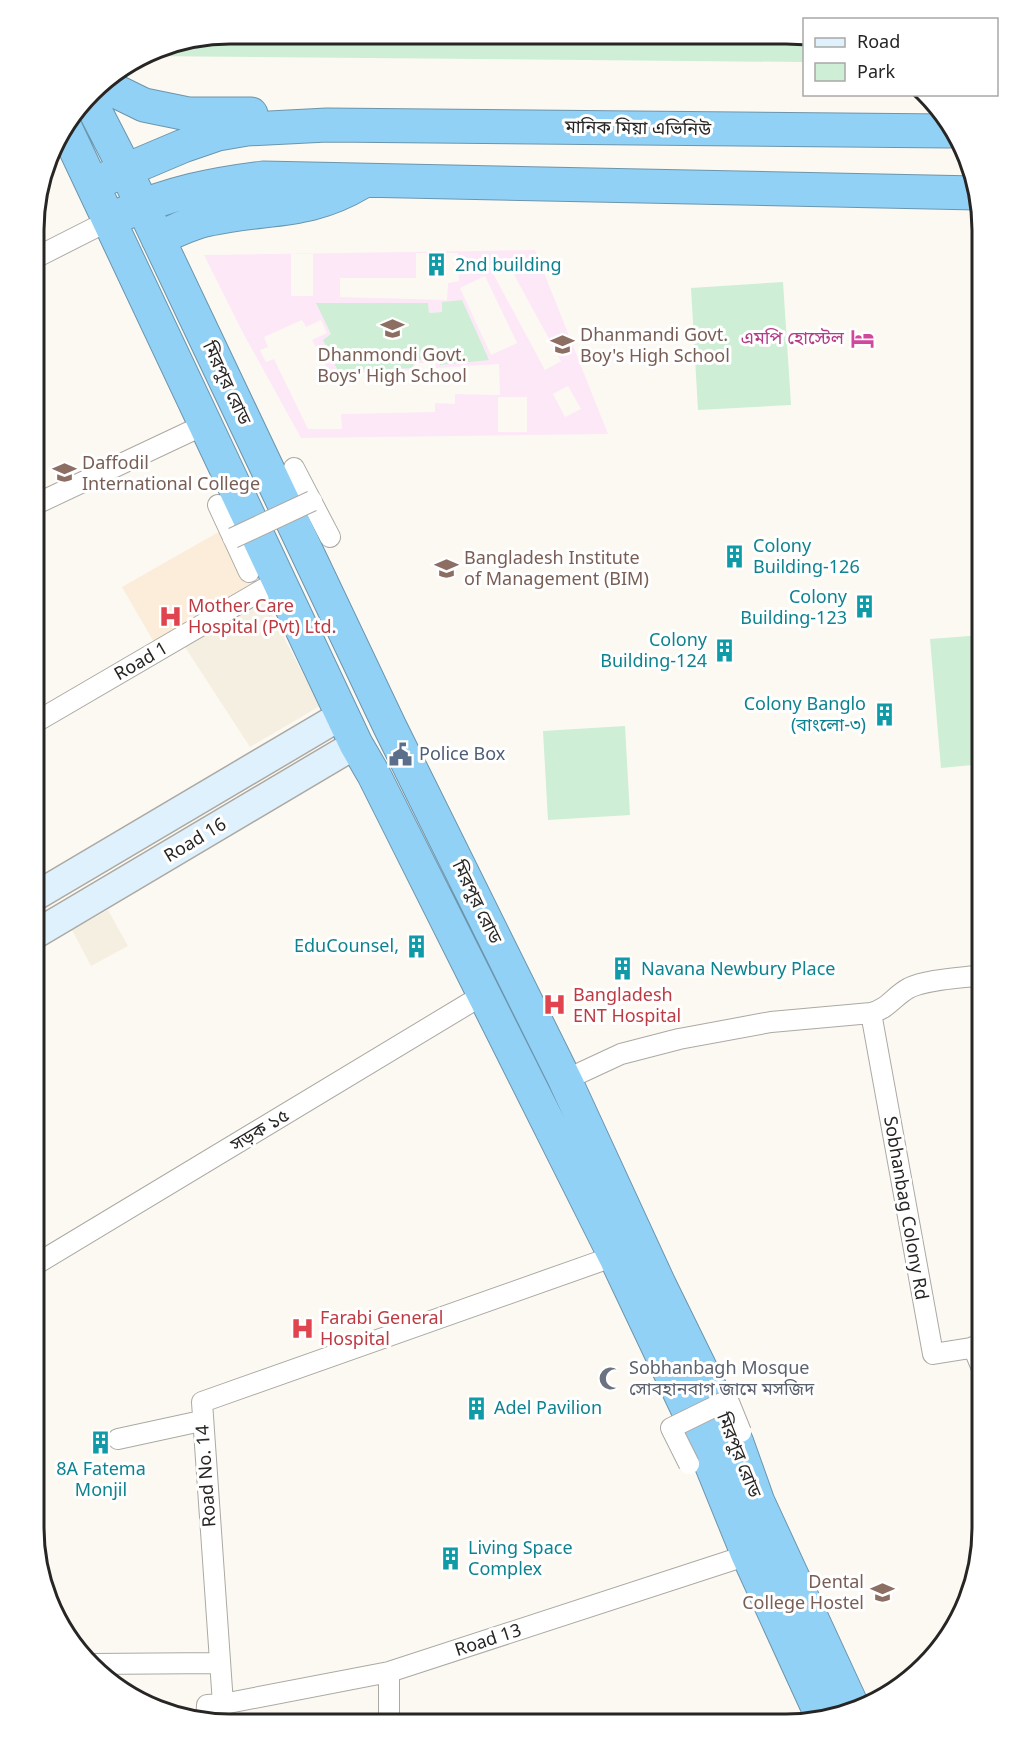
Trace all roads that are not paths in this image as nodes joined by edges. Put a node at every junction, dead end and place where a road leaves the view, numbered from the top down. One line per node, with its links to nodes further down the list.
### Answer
1 (109, 88): 3 (highway, মানিক মিয়া এভিনিউ)
2 (92, 105): 6 (highway, মিরপুর রোড)
3 (327, 125): 4 (highway, মানিক মিয়া এভিনিউ); 6 (highway, মানিক মিয়া এভিনিউ)
4 (944, 131)
5 (69, 135): 8 (highway, মিরপুর রোড)
6 (125, 170): 8 (highway, মানিক মিয়া এভিনিউ); 10 (highway, মিরপুর রোড)
7 (367, 179): 9 (highway); 10 (highway); 12 (highway)
8 (94, 184): 11 (highway, মিরপুর রোড)
9 (969, 193)
10 (142, 205): 11 (highway); 12 (highway, মিরপুর রোড)
11 (110, 220): 13 (street); 14 (highway, মিরপুর রোড)
12 (158, 238): 24 (highway, মিরপুর রোড)
13 (44, 253)
14 (206, 424): 16 (street); 21 (highway, মিরপুর রোড)
15 (294, 468): 17 (street)
16 (44, 500)
17 (312, 501): 19 (street); 20 (street, bridge)
18 (218, 505): 20 (street)
19 (330, 537)
20 (233, 538): 21 (street)
21 (264, 576): 22 (highway, মিরপুর রোড); 23 (street, Road 1)
22 (342, 715): 25 (highway, মিরপুর রোড); 26 (main road, Road 16)
23 (44, 717)
24 (390, 727): 25 (highway); 31 (highway, মিরপুর রোড)
25 (356, 744): 27 (main road, Road 16); 29 (highway, মিরপুর রোড)
26 (44, 891)
27 (44, 929)
28 (972, 977): 30 (street)
29 (486, 993): 32 (highway, মিরপুর রোড); 33 (street, সড়ক ১৫)
30 (871, 1013): 31 (street); 35 (street, Sobhanbag Colony Rd)
31 (565, 1080): 34 (highway, মিরপুর রোড)
32 (615, 1256): 34 (highway, মিরপুর রোড); 36 (street, Road No. 14)
33 (44, 1259)
34 (646, 1290): 40 (highway, মিরপুর রোড); 44 (highway, মিরপুর রোড)
35 (972, 1348)
36 (201, 1421): 38 (street); 41 (street, Road No. 14)
37 (741, 1432): 39 (street, bridge)
38 (118, 1439)
39 (689, 1464)
40 (748, 1555): 43 (street, Road 13); 46 (highway, মিরপুর রোড)
41 (220, 1663): 42 (street); 45 (street, Road No. 14)
42 (102, 1664)
43 (389, 1672): 45 (street, Road 13); 48 (street)
44 (851, 1703)
45 (223, 1704): 47 (street)
46 (820, 1711)
47 (207, 1713)
48 (389, 1714)

